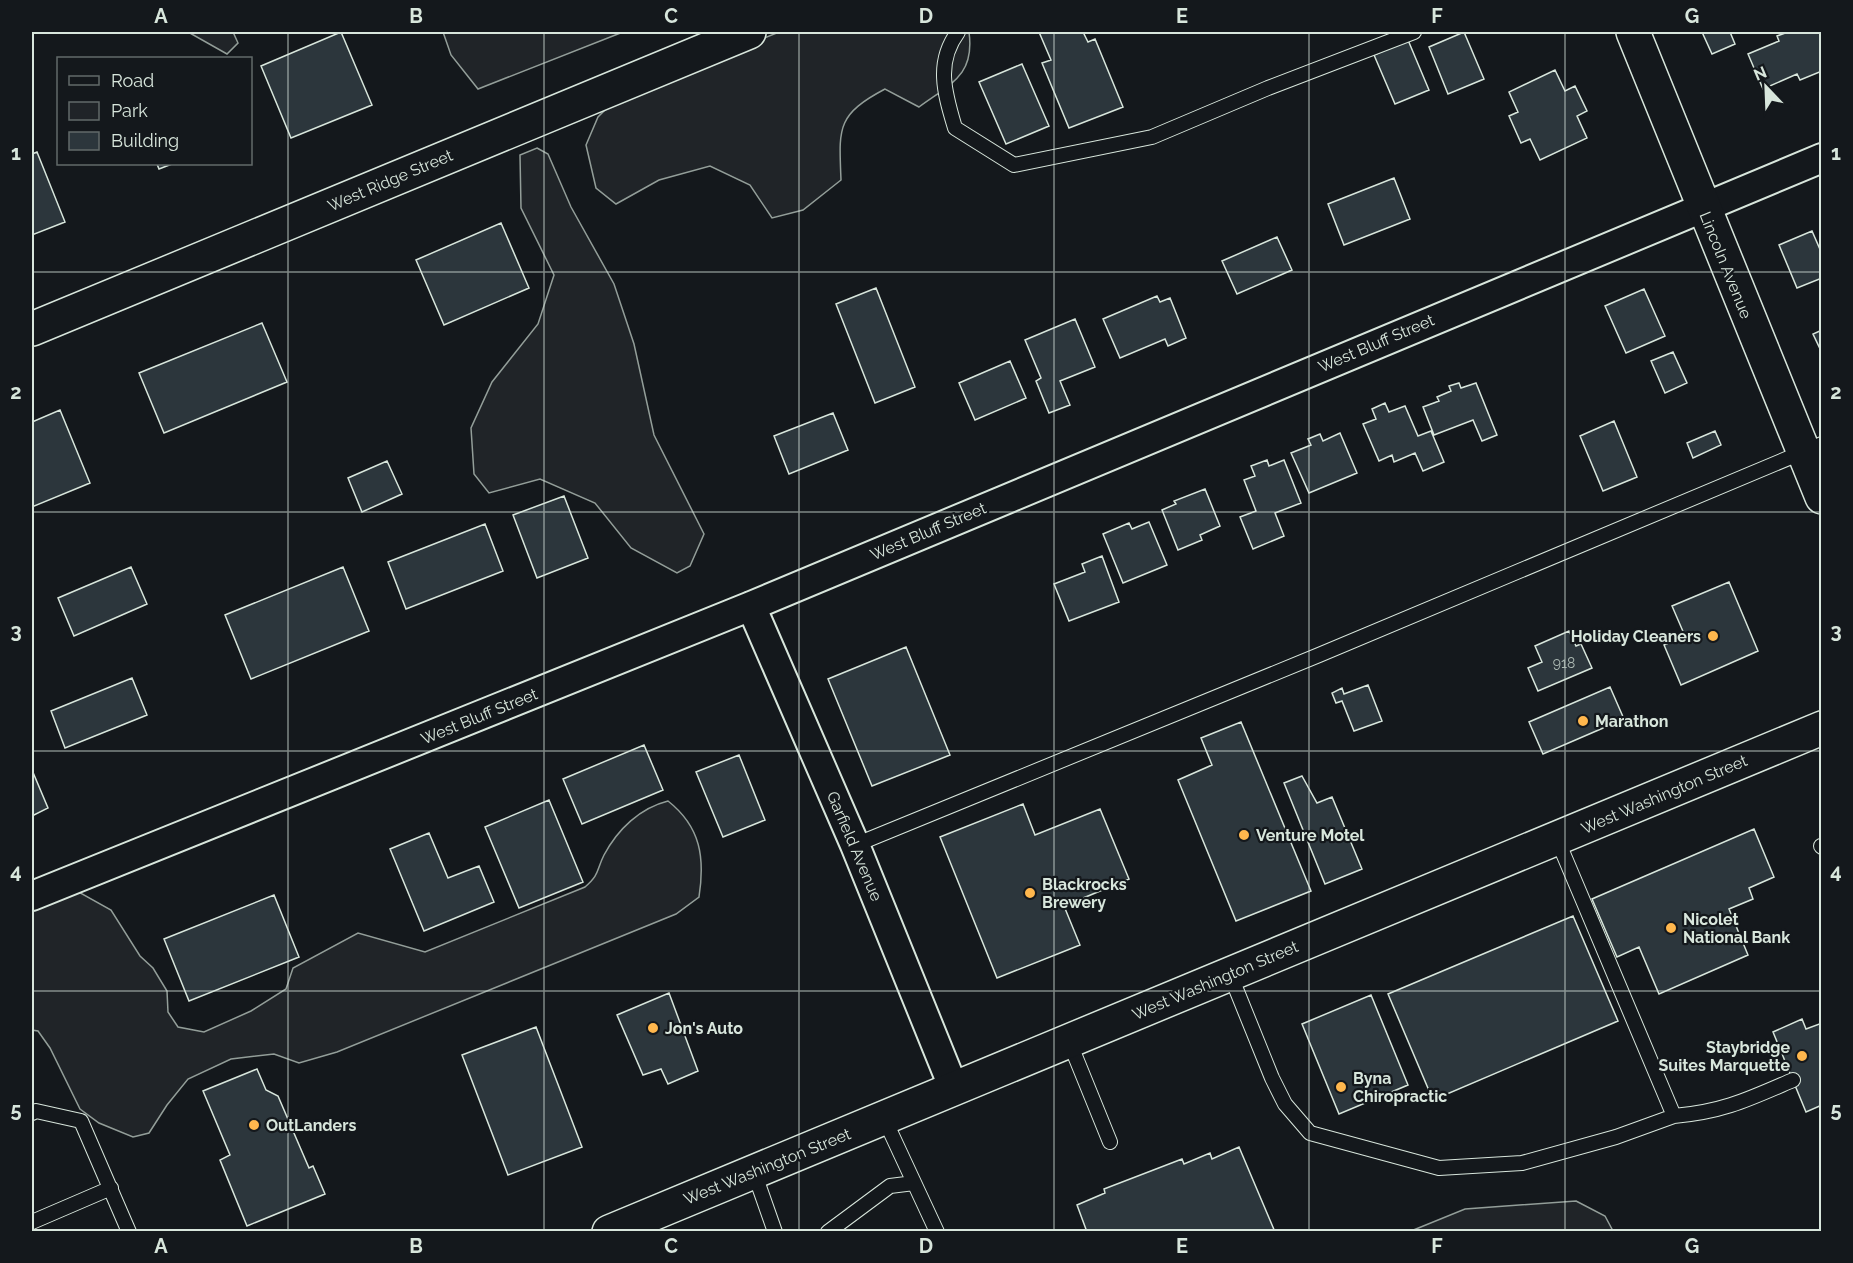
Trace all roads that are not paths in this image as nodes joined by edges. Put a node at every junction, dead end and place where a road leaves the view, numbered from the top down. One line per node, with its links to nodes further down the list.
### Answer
1 (749, 32): 7 (main road, West Ridge Street)
2 (958, 32): 3 (lane)
3 (1414, 32)
4 (1633, 32): 6 (main road, Lincoln Avenue)
5 (1821, 158): 6 (street, West Bluff Street)
6 (1702, 206): 8 (main road, Lincoln Avenue); 10 (street, West Bluff Street)
7 (32, 329)
8 (1812, 448): 9 (main road, Lincoln Avenue); 13 (lane)
9 (1821, 497)
10 (751, 606): 13 (street, Garfield Avenue); 14 (street, West Bluff Street)
11 (1821, 728): 12 (main road, West Washington Street)
12 (1557, 839): 15 (main road, West Washington Street); 20 (lane)
13 (855, 845): 18 (street, Garfield Avenue)
14 (32, 896)
15 (1230, 974): 16 (main road, West Washington Street); 20 (lane)
16 (1069, 1041): 18 (main road, West Washington Street); 22 (lane)
17 (1792, 1080): 20 (lane)
18 (954, 1089): 21 (main road, West Washington Street)
19 (32, 1113): 25 (lane)
20 (1674, 1116)
21 (884, 1118): 23 (main road, West Washington Street); 24 (lane)
22 (1110, 1142)
23 (754, 1172): 28 (main road, West Washington Street); 29 (lane)
24 (914, 1183): 30 (lane); 31 (lane)
25 (111, 1188): 26 (lane); 27 (lane)
26 (32, 1222)
27 (129, 1232)
28 (609, 1232)
29 (775, 1232)
30 (828, 1232)
31 (937, 1232)

